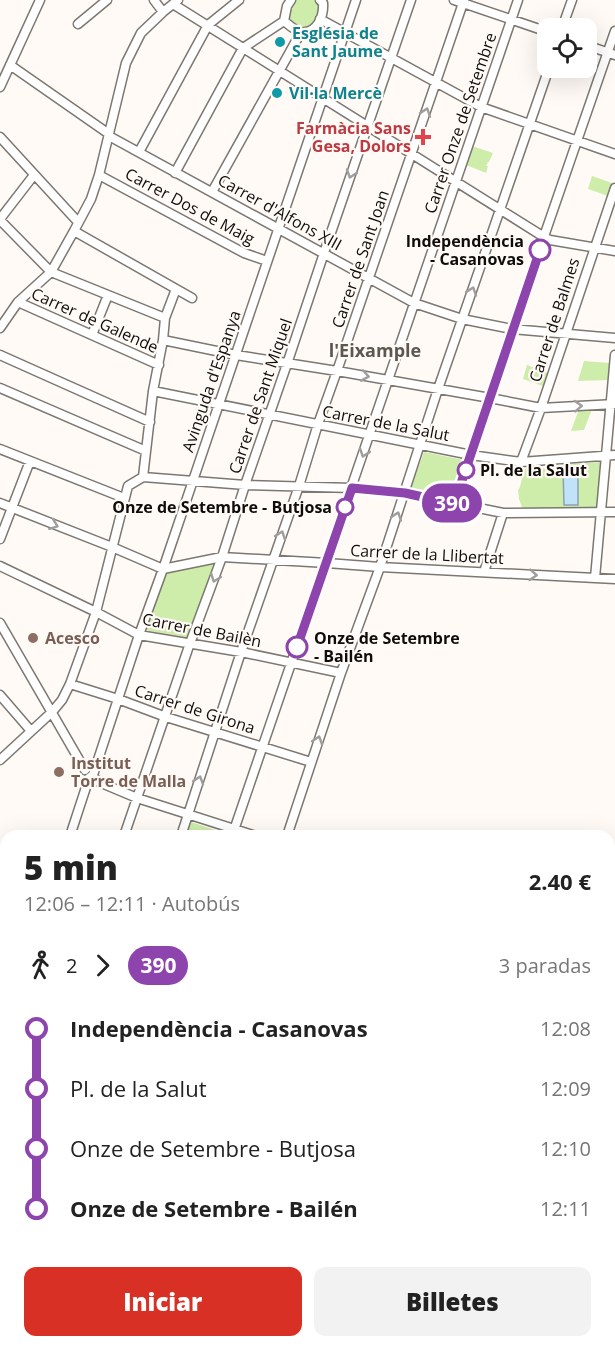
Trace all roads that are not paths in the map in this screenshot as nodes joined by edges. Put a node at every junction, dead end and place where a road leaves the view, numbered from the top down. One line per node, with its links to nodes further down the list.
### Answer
1 (40, 0): 27 (street)
2 (107, 0): 18 (street)
3 (154, 0): 13 (street)
4 (239, 0): 19 (street)
5 (291, 0): 17 (street)
6 (320, 0): 15 (street)
7 (356, 0): 23 (street, Avinguda d'Espanya)
8 (411, 0): 26 (street, Carrer de Sant Miquel)
9 (518, 0): 16 (street, Carrer Onze de Setembre)
10 (572, 0): 14 (street)
11 (461, 1): 16 (street); 30 (street, Carrer de Sant Joan)
12 (176, 2): 13 (street); 19 (street)
13 (163, 12): 36 (street)
14 (566, 18)
15 (320, 19): 22 (street); 23 (street)
16 (512, 19): 20 (street); 33 (street, Carrer Onze de Setembre)
17 (284, 21): 22 (street); 24 (street)
18 (78, 24)
19 (208, 25): 24 (street); 39 (street)
20 (537, 28)
21 (615, 31): 25 (street)
22 (301, 32): 28 (street)
23 (346, 33): 26 (street); 32 (street, Avinguda d'Espanya)
24 (243, 48): 28 (street); 42 (street)
25 (611, 54): 38 (street)
26 (390, 57): 30 (street); 35 (street, Carrer de Sant Miquel)
27 (10, 65): 31 (street); 36 (street, Carrer d'Alfons XIII)
28 (279, 71): 32 (street); 47 (street)
29 (546, 78): 34 (street)
30 (436, 82): 33 (street); 40 (street, Carrer de Sant Joan, one-way to 30)
31 (0, 87)
32 (323, 99): 35 (street); 51 (street, Avinguda d'Espanya)
33 (481, 107): 34 (street); 45 (street, Carrer Onze de Setembre)
34 (530, 124): 38 (street); 48 (street)
35 (368, 126): 40 (street); 56 (street, Carrer de Sant Miquel, one-way to 56)
36 (109, 135): 39 (street, Carrer d'Alfons XIII); 44 (street)
37 (0, 137): 43 (street)
38 (577, 141): 41 (street); 53 (street)
39 (139, 152): 42 (street, Carrer d'Alfons XIII)
40 (412, 154): 45 (street); 59 (street, Carrer de Sant Joan)
41 (615, 154)
42 (175, 172): 47 (street, Carrer d'Alfons XIII)
43 (34, 175): 49 (street); 50 (street)
44 (99, 175): 50 (street); 57 (street, Carrer Dos de Maig)
45 (456, 182): 48 (street); 64 (street, Carrer Onze de Setembre)
46 (615, 188): 54 (street, Carrer de Balmes)
47 (212, 192): 51 (street, Carrer d'Alfons XIII)
48 (500, 210): 53 (street); 66 (street, one-way to 48)
49 (0, 220): 58 (street)
50 (78, 222): 52 (street)
51 (278, 228): 56 (street, Carrer d'Alfons XIII); 57 (street, Avinguda d'Espanya)
52 (74, 231): 58 (street); 60 (street)
53 (544, 237): 54 (street); 68 (street)
54 (594, 248): 55 (street); 70 (street, Carrer de Balmes)
55 (615, 251)
56 (324, 253): 59 (street, Carrer d'Alfons XIII); 76 (street, Carrer de Sant Miquel)
57 (267, 261): 74 (street, Avinguda d'Espanya)
58 (51, 272): 61 (street); 63 (street)
59 (369, 277): 64 (street, Carrer d'Alfons XIII); 78 (street, Carrer de Sant Joan)
60 (176, 289): 62 (street); 65 (street)
61 (108, 295): 65 (street); 69 (street)
62 (192, 297)
63 (18, 302): 67 (street); 69 (street, Carrer de Galende)
64 (414, 303): 66 (street, Carrer d'Alfons XIII); 79 (street, Carrer Onze de Setembre)
65 (165, 318): 72 (street)
66 (462, 319): 68 (street, Carrer d'Alfons XIII); 81 (street)
67 (2, 322)
68 (512, 329): 70 (street, Carrer d'Alfons XIII); 83 (street)
69 (92, 335): 77 (street, Carrer de Galende)
70 (565, 335): 71 (street, Carrer d'Alfons XIII); 86 (street, Carrer de Balmes)
71 (615, 338)
72 (163, 340): 74 (street); 77 (street)
73 (0, 355): 88 (street)
74 (236, 355): 76 (street); 85 (street, Avinguda d'Espanya)
75 (615, 355): 84 (street)
76 (287, 364): 78 (street); 87 (street, Carrer de Sant Miquel)
77 (159, 365): 82 (street)
78 (337, 371): 79 (street, one-way to 79); 89 (street, Carrer de Sant Joan)
79 (389, 380): 81 (street); 90 (street, Carrer Onze de Setembre)
80 (0, 388): 93 (street)
81 (438, 389): 83 (street); 91 (street)
82 (153, 391): 85 (street, Carrer de la Salut); 88 (street)
83 (490, 398): 86 (street); 94 (street)
84 (613, 404): 86 (street, one-way to 84); 95 (street)
85 (219, 405): 87 (street, Carrer de la Salut); 99 (street, Avinguda d'Espanya)
86 (541, 408): 97 (street, Carrer de Balmes)
87 (269, 416): 89 (street, Carrer de la Salut); 100 (street, Carrer de Sant Miquel)
88 (150, 422): 93 (street)
89 (318, 424): 90 (street, Carrer de la Salut); 101 (street, Carrer de Sant Joan)
90 (370, 434): 91 (street, Carrer de la Salut); 102 (street, Carrer Onze de Setembre, one-way to 102)
91 (421, 445): 94 (street, Carrer de la Salut); 103 (street)
92 (0, 449): 96 (street)
93 (146, 451): 98 (street)
94 (471, 455): 97 (street, Carrer de la Salut); 106 (street)
95 (610, 455): 97 (street, Carrer de la Salut); 108 (street)
96 (30, 461): 104 (street); 107 (street)
97 (521, 462)
98 (143, 477): 99 (street); 104 (street)
99 (192, 482): 100 (street); 118 (street, Avinguda d'Espanya)
100 (245, 485): 101 (street); 113 (street, Carrer de Sant Miquel)
101 (299, 486): 102 (street); 114 (street, Carrer de Sant Joan, one-way to 101)
102 (352, 488): 103 (street); 115 (street, Carrer Onze de Setembre)
103 (405, 493): 106 (street); 117 (street, one-way to 103)
104 (124, 498): 112 (street)
105 (0, 503): 107 (street)
106 (454, 504): 110 (street)
107 (13, 509): 111 (street); 112 (street, one-way to 112)
108 (601, 512): 109 (street); 110 (street); 120 (street)
109 (615, 512)
110 (503, 513): 119 (street)
111 (0, 540)
112 (112, 547): 118 (street); 122 (street)
113 (222, 557): 114 (street, Carrer de la Llibertat); 118 (street, Carrer de la Llibertat); 125 (street, Carrer de Sant Miquel, one-way to 125)
114 (273, 559): 115 (street, Carrer de la Llibertat); 126 (street, Carrer de Sant Joan)
115 (327, 562): 117 (street, Carrer de la Llibertat); 127 (street, Carrer Onze de Setembre)
116 (0, 566): 122 (street, Carrer de Bailèn)
117 (380, 567): 119 (street, Carrer de la Llibertat); 128 (street)
118 (163, 569): 124 (street, Avinguda d'Espanya)
119 (484, 572): 120 (street, Carrer de la Llibertat, one-way to 120)
120 (595, 578): 121 (street, Carrer de la Llibertat)
121 (615, 579)
122 (96, 612): 124 (street, Carrer de Bailèn); 129 (street)
123 (0, 623): 132 (street)
124 (139, 634): 125 (street, Carrer de Bailèn); 131 (street, Avinguda d'Espanya)
125 (190, 644): 126 (street, Carrer de Bailèn); 133 (street, Carrer de Sant Miquel)
126 (241, 652): 127 (street, Carrer de Bailèn); 135 (street, Carrer de Sant Joan)
127 (291, 663): 128 (street, Carrer de Bailèn); 136 (street, Carrer Onze de Setembre)
128 (340, 673): 138 (street, one-way to 128)
129 (70, 684): 131 (street, Carrer de Girona); 132 (street)
130 (0, 695): 134 (street)
131 (118, 699): 133 (street, Carrer de Girona); 139 (street, Avinguda d'Espanya)
132 (52, 712): 134 (street); 139 (street)
133 (166, 717): 135 (street, Carrer de Girona); 140 (street, Carrer de Sant Miquel)
134 (31, 731): 137 (street)
135 (215, 731): 136 (street, Carrer de Girona); 141 (street, Carrer de Sant Joan, one-way to 135)
136 (262, 747): 138 (street, Carrer de Girona); 146 (street, Carrer Onze de Setembre)
137 (0, 760)
138 (311, 762): 147 (street)
139 (90, 774): 140 (street); 142 (street, Avinguda d'Espanya)
140 (137, 798): 141 (street); 143 (street, Carrer de Sant Miquel)
141 (189, 814): 144 (street, Carrer de Sant Joan); 145 (street)
142 (72, 830)
143 (126, 830)
144 (183, 830)
145 (228, 830)
146 (234, 830)
147 (289, 830)

